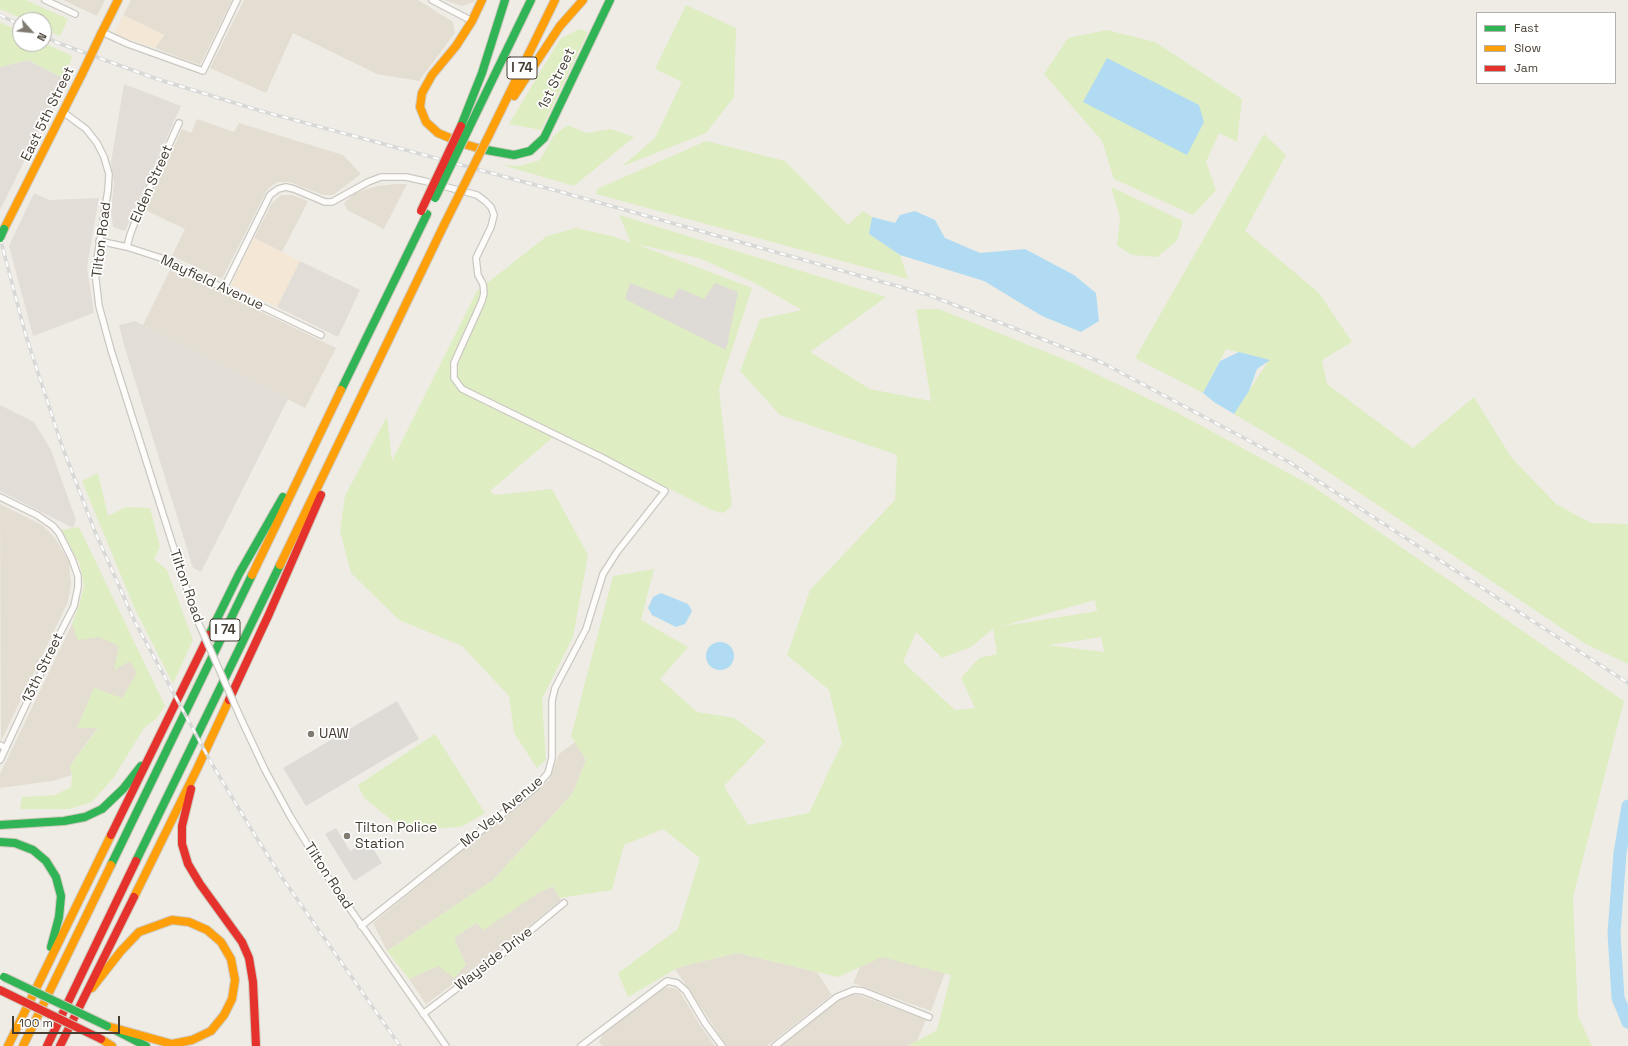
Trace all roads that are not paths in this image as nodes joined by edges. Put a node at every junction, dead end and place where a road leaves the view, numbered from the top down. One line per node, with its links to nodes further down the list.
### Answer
1 (45, 0): 11 (street)
2 (118, 0): 13 (main road, East 5th Street)
3 (237, 0): 13 (street)
4 (432, 0): 12 (street)
5 (482, 0): 12 (main road)
6 (506, 0): 17 (main road)
7 (531, 0): 17 (main road, I 74)
8 (555, 0): 15 (main road, I 74)
9 (583, 0): 15 (main road)
10 (610, 0): 12 (main road, 1st Street)
11 (75, 14)
12 (472, 21)
13 (102, 33): 14 (main road, East 5th Street, bridge)
14 (63, 112): 18 (main road, East 5th Street, bridge); 19 (street, Tilton Road)
15 (496, 122): 23 (main road, I 74, bridge)
16 (179, 123): 20 (street, Elden Street)
17 (464, 128): 24 (main road, I 74, bridge)
18 (0, 238)
19 (99, 241): 20 (street, Mayfield Avenue); 33 (street, Tilton Road, bridge)
20 (127, 247): 21 (street, Mayfield Avenue)
21 (224, 288): 22 (street, Mayfield Avenue); 33 (street, Mc Vey Avenue)
22 (321, 335)
23 (378, 363): 29 (main road); 46 (main road, I 74)
24 (314, 445): 26 (main road); 45 (main road, I 74)
25 (0, 497): 27 (street, 13th Street)
26 (160, 736): 30 (main road); 34 (main road)
27 (3, 747): 28 (street, 13th Street)
28 (0, 760)
29 (196, 769): 37 (main road); 51 (main road)
30 (0, 825)
31 (0, 842): 34 (main road)
32 (564, 904): 38 (street, Wayside Drive)
33 (361, 926): 38 (street, Tilton Road)
34 (45, 969): 40 (main road)
35 (2, 976): 41 (main road, bridge)
36 (0, 990): 42 (main road, bridge)
37 (80, 1003): 41 (main road); 47 (main road)
38 (423, 1014): 52 (street, Tilton Road)
39 (929, 1017): 55 (street)
40 (20, 1020): 43 (main road); 44 (main road)
41 (107, 1026): 50 (main road)
42 (101, 1039): 48 (main road); 49 (main road)
43 (2, 1046)
44 (8, 1046)
45 (23, 1046)
46 (48, 1046)
47 (62, 1046)
48 (112, 1046)
49 (119, 1046)
50 (146, 1046)
51 (256, 1046)
52 (446, 1046)
53 (581, 1046): 54 (street)
54 (722, 1046)
55 (775, 1046)

